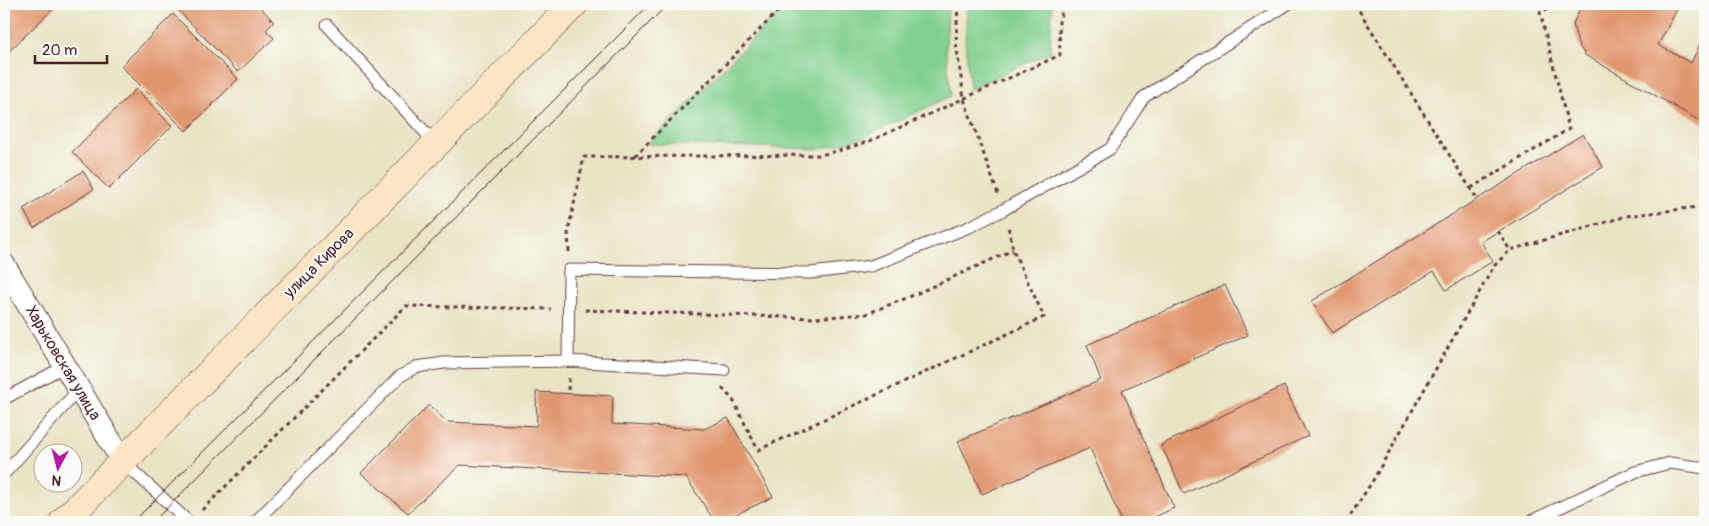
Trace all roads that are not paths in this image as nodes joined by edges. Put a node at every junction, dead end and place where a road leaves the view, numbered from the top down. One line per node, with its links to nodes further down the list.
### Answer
1 (574, 4): 4 (main road, улица Кирова)
2 (1288, 4): 6 (lane)
3 (327, 25): 4 (lane)
4 (436, 144): 11 (main road, улица Кирова)
5 (4, 265): 7 (street, Харьковская улица)
6 (568, 361): 8 (lane); 16 (lane)
7 (65, 366): 9 (street, Харьковская улица); 10 (lane)
8 (724, 370)
9 (79, 390): 11 (street, Харьковская улица); 13 (lane)
10 (4, 399)
11 (123, 462): 14 (main road, улица Кирова); 15 (lane)
12 (1705, 468): 17 (lane)
13 (4, 474)
14 (63, 522)
15 (189, 522)
16 (254, 522)
17 (1529, 522)

